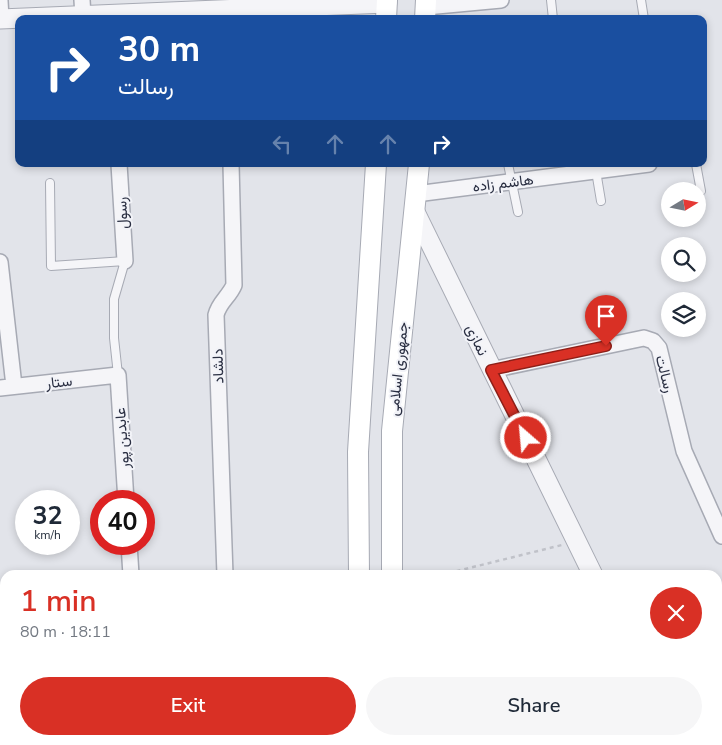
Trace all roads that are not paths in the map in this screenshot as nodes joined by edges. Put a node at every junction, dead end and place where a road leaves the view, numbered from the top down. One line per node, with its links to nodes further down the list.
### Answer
1 (500, 0): 8 (street)
2 (551, 0): 13 (lane)
3 (641, 0): 14 (lane)
4 (0, 1): 15 (street)
5 (297, 3): 6 (street); 9 (street)
6 (387, 7)
7 (82, 8): 10 (street); 11 (street)
8 (426, 9)
9 (218, 10): 12 (street)
10 (50, 15)
11 (105, 15)
12 (142, 15)
13 (552, 15)
14 (643, 15)
15 (0, 19): 16 (street)
16 (15, 19)
17 (119, 167): 31 (street, رسول)
18 (231, 167): 41 (street, دلشاد)
19 (376, 167): 36 (main road)
20 (419, 167): 28 (main road, جمهوری اسلامی)
21 (508, 167): 24 (lane)
22 (697, 167): 25 (lane)
23 (606, 168): 24 (street, هاشم زاده); 27 (lane)
24 (511, 182): 28 (street, هاشم زاده); 29 (lane)
25 (699, 182)
26 (50, 183): 31 (lane)
27 (601, 201)
28 (415, 203): 32 (street, نمازی); 35 (main road, جمهوری اسلامی)
29 (518, 212)
30 (0, 262): 34 (street)
31 (125, 262): 33 (lane)
32 (491, 370): 38 (street, رسالت); 44 (street, نمازی)
33 (118, 375): 34 (street, ستار); 37 (street, عابدین پور)
34 (7, 387)
35 (392, 482): 36 (main road); 43 (main road, جمهوری اسلامی)
36 (358, 483): 42 (main road)
37 (125, 490)
38 (722, 536)
39 (129, 555): 40 (street)
40 (130, 570)
41 (225, 570)
42 (359, 570)
43 (392, 570)
44 (590, 570)

